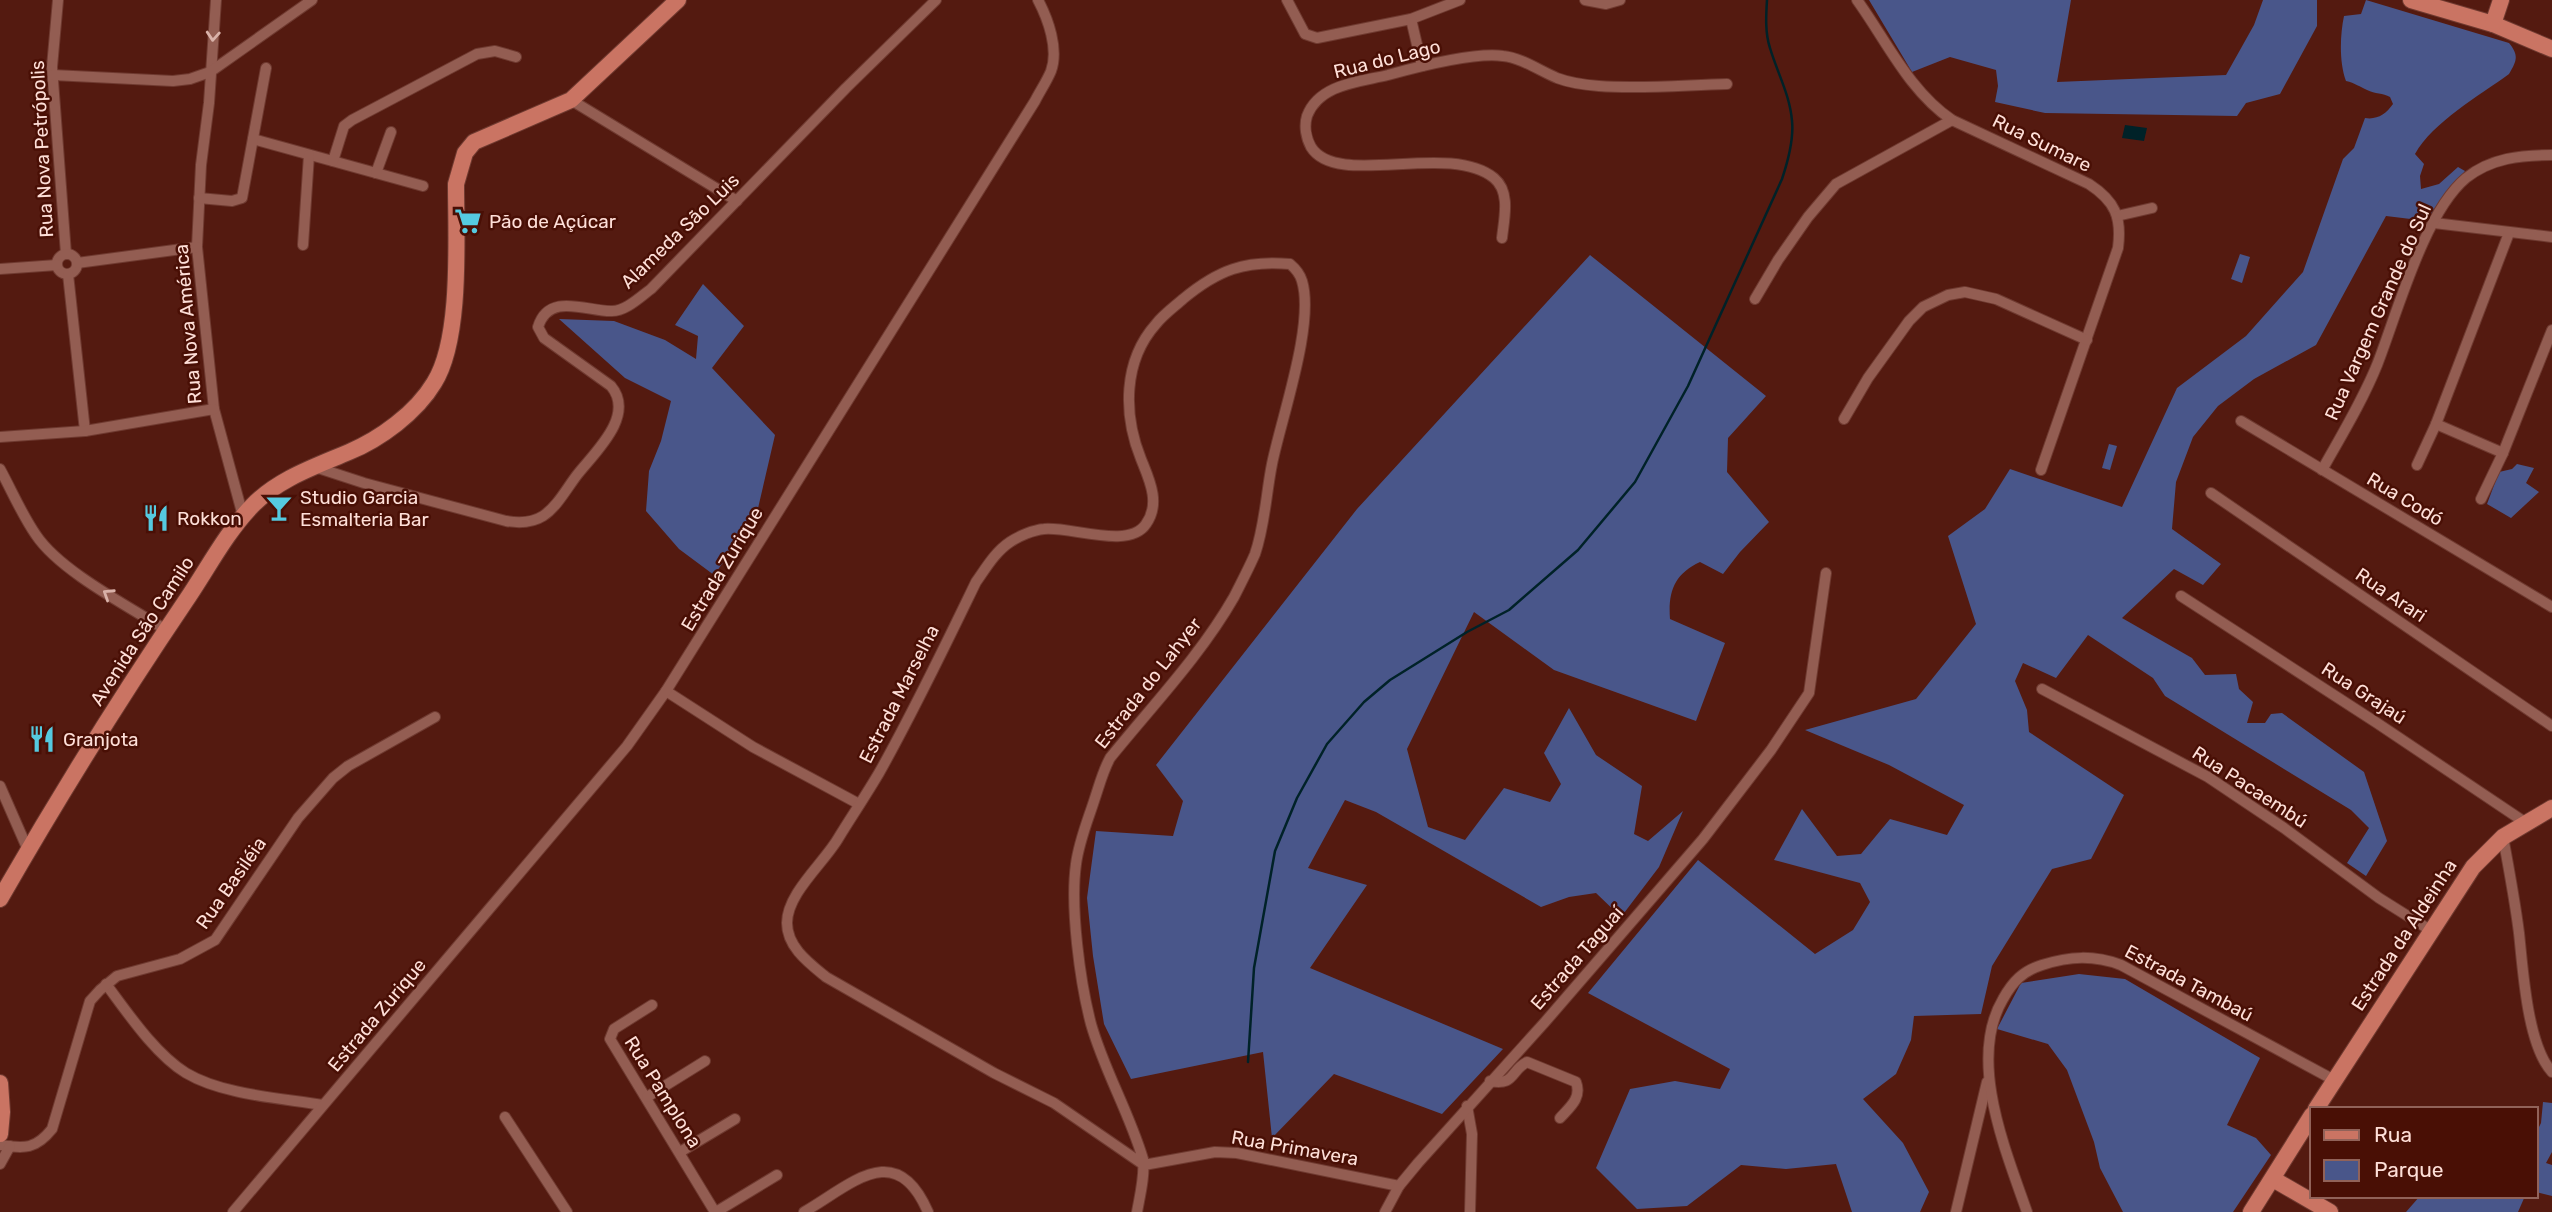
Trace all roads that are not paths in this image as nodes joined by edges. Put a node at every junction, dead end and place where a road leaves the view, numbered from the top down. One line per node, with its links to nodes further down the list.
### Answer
1 (58, 0): 21 (street, Rua Nova Petrópolis)
2 (216, 0): 20 (street, Rua Nova América, one-way to 20)
3 (312, 0): 20 (street)
4 (678, 0): 23 (main road, Avenida São Camilo)
5 (936, 0): 33 (street, Alameda São Luis)
6 (1038, 0): 71 (street, Estrada Zurique)
7 (1287, 0): 14 (street)
8 (1460, 0): 14 (street)
9 (1585, 0): 10 (street)
10 (1620, 0)
11 (1857, 0): 24 (street, Rua Sumare)
12 (2411, 0): 15 (main road)
13 (2501, 0): 15 (main road)
14 (1411, 19): 18 (street)
15 (2493, 24): 16 (main road)
16 (2552, 49)
17 (516, 57): 29 (street)
18 (1422, 66): 22 (street, Rua do Lago); 39 (street, Rua do Lago)
19 (265, 68): 26 (street)
20 (210, 72): 21 (street); 32 (street, Rua Nova América)
21 (53, 75): 42 (street, Rua Nova Petrópolis)
22 (1727, 84)
23 (571, 100): 33 (street); 59 (main road, Avenida São Camilo)
24 (1952, 120): 35 (street, Rua Sumare); 48 (street)
25 (391, 132): 30 (street)
26 (253, 139): 27 (street); 32 (street)
27 (309, 155): 29 (street); 40 (street)
28 (2552, 155): 36 (street, Rua Vargem Grande do Sul)
29 (333, 161): 30 (street)
30 (376, 173): 31 (street)
31 (423, 186)
32 (199, 198): 41 (street, Rua Nova América)
33 (737, 201): 59 (street, Alameda São Luis)
34 (2152, 208): 35 (street)
35 (2117, 216): 50 (street)
36 (2434, 223): 37 (street); 62 (street, Rua Vargem Grande do Sul)
37 (2509, 233): 38 (street); 54 (street)
38 (2552, 237)
39 (1502, 238)
40 (303, 245)
41 (197, 247): 43 (street); 51 (street, Rua Nova América)
42 (66, 254): 43 (street); 45 (street)
43 (77, 263): 47 (street)
44 (1290, 264): 75 (street, Estrada Marselha); 101 (street, Estrada do Lahyer)
45 (57, 265): 46 (street); 47 (street)
46 (0, 269)
47 (68, 274): 55 (street)
48 (1755, 299)
49 (2552, 330): 57 (street)
50 (2087, 340): 52 (street); 61 (street)
51 (214, 409): 55 (street); 65 (street, Rua Nova América)
52 (1844, 419)
53 (2241, 421): 62 (street, Rua Codó)
54 (2436, 424): 57 (street); 58 (street)
55 (85, 431): 56 (street)
56 (0, 437)
57 (2503, 453): 64 (street)
58 (2417, 465)
59 (315, 466): 65 (main road, Avenida São Camilo)
60 (0, 469): 69 (street, one-way to 60)
61 (2041, 470)
62 (2322, 470): 68 (street, Rua Codó)
63 (2211, 493): 73 (street, Rua Arari)
64 (2481, 499)
65 (243, 516): 69 (main road, Avenida São Camilo)
66 (1826, 573): 88 (street, Estrada Taguaí)
67 (2181, 596): 77 (street, Rua Grajaú)
68 (2552, 607)
69 (166, 630): 79 (main road, Avenida São Camilo)
70 (2042, 689): 81 (street, Rua Pacaembú)
71 (666, 691): 75 (street); 91 (street, Estrada Zurique)
72 (435, 717): 82 (street, Rua Basiléia)
73 (2552, 726)
74 (0, 786): 79 (street)
75 (859, 804): 101 (street, Estrada Marselha)
76 (2552, 808): 77 (main road, Estrada da Aldeinha)
77 (2526, 823): 78 (main road, Estrada da Aldeinha)
78 (2503, 837): 81 (main road, Estrada da Aldeinha); 85 (street)
79 (28, 850): 80 (main road, Avenida São Camilo)
80 (0, 899)
81 (2430, 930): 87 (main road, Estrada da Aldeinha)
82 (106, 984): 91 (street); 98 (street)
83 (652, 1005): 90 (street, Rua Pamplona)
84 (705, 1061): 90 (street)
85 (2552, 1072)
86 (1988, 1076): 87 (street, Estrada Tambaú); 113 (street); 114 (street, Estrada Tambaú)
87 (2334, 1080): 93 (main road, Estrada da Aldeinha)
88 (1490, 1082): 92 (street, Estrada Taguaí); 95 (street)
89 (0, 1083): 98 (main road)
90 (647, 1097): 99 (street, Rua Pamplona)
91 (323, 1105): 105 (street, Estrada Zurique)
92 (1468, 1106): 104 (street, Estrada Taguaí); 112 (street)
93 (2317, 1107)
94 (505, 1117): 106 (street)
95 (1560, 1118)
96 (2310, 1118): 103 (main road)
97 (735, 1119): 99 (street)
98 (3, 1142): 100 (street)
99 (680, 1152): 107 (street, Rua Pamplona)
100 (0, 1164)
101 (1144, 1166): 104 (street, Rua Primavera); 110 (street, Estrada do Lahyer)
102 (778, 1175): 107 (street)
103 (2273, 1179): 115 (main road); 116 (main road)
104 (1399, 1186): 111 (street, Estrada Taguaí)
105 (233, 1212)
106 (567, 1212)
107 (715, 1212)
108 (804, 1212): 109 (street)
109 (928, 1212)
110 (1137, 1212)
111 (1385, 1212)
112 (1470, 1212)
113 (1956, 1212)
114 (2028, 1212)
115 (2250, 1212)
116 (2330, 1212)

